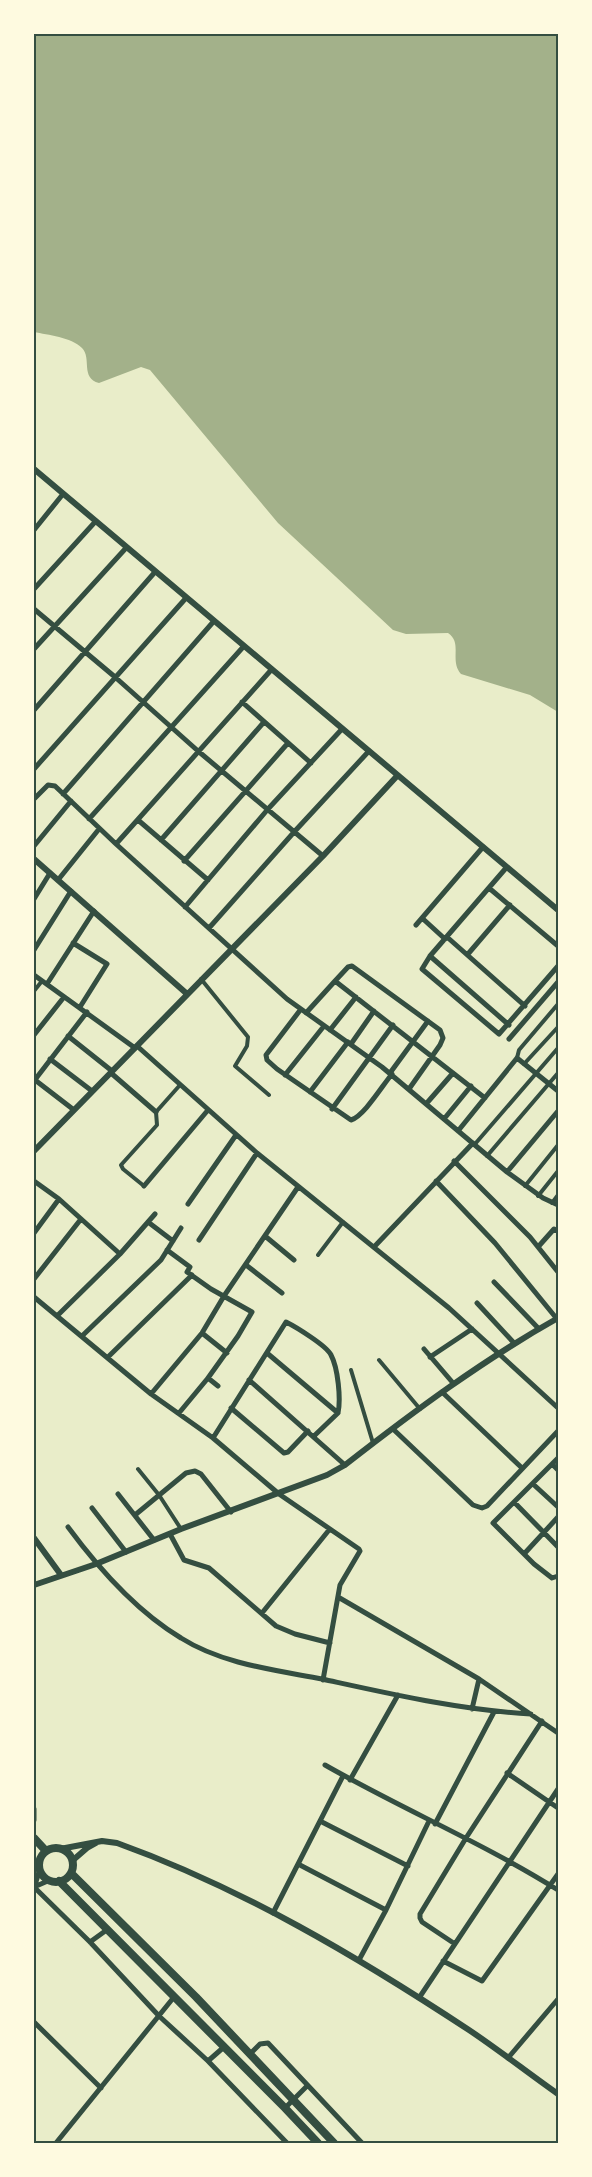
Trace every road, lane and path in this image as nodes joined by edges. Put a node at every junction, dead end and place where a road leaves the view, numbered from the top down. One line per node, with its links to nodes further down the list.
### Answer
1 (34, 470): 2 (street)
2 (63, 494): 3 (street); 4 (street)
3 (95, 522): 5 (street); 7 (street)
4 (34, 530)
5 (126, 548): 6 (street); 11 (street)
6 (154, 572): 8 (street); 14 (street)
7 (34, 589)
8 (186, 598): 10 (street); 16 (street)
9 (34, 609): 11 (street)
10 (214, 621): 12 (street); 17 (street)
11 (55, 625): 13 (street); 14 (street)
12 (244, 646): 15 (street); 21 (street)
13 (34, 649)
14 (85, 651): 16 (street); 19 (street)
15 (272, 669): 18 (street); 22 (street)
16 (116, 678): 17 (street); 27 (street)
17 (144, 702): 21 (street); 31 (street)
18 (242, 702): 20 (street); 24 (street)
19 (34, 710)
20 (264, 722): 23 (street); 28 (street)
21 (171, 727): 24 (street); 35 (street)
22 (342, 729): 25 (street); 26 (street)
23 (288, 743): 26 (street); 30 (street)
24 (198, 751): 28 (street); 36 (street)
25 (369, 751): 29 (street); 38 (street)
26 (311, 763): 34 (street)
27 (34, 769)
28 (221, 771): 30 (street); 39 (street)
29 (397, 776): 42 (street); 43 (street)
30 (245, 791): 34 (street); 45 (street)
31 (63, 794): 32 (street); 33 (street)
32 (34, 799)
33 (71, 801): 35 (street); 41 (street)
34 (268, 809): 38 (street); 49 (street)
35 (90, 819): 37 (street)
36 (138, 820): 39 (street); 40 (street)
37 (99, 829): 40 (street); 48 (street)
38 (295, 831): 43 (street); 59 (street)
39 (161, 840): 45 (street)
40 (116, 844): 54 (street)
41 (34, 846)
42 (483, 848): 46 (street); 57 (street)
43 (323, 856): 64 (street)
44 (34, 859): 47 (street)
45 (184, 861): 49 (street)
46 (506, 868): 50 (street); 55 (street)
47 (50, 874): 48 (street); 52 (street)
48 (58, 880): 51 (street)
49 (208, 880): 54 (street)
50 (489, 888): 53 (street); 60 (street)
51 (70, 891): 56 (street); 63 (street)
52 (34, 899)
53 (510, 905): 62 (street); 65 (street)
54 (185, 907): 59 (street)
55 (558, 910)
56 (94, 911): 61 (street); 74 (street)
57 (422, 918): 58 (street); 60 (street)
58 (416, 925)
59 (209, 928): 64 (street)
60 (446, 938): 65 (street); 66 (street)
61 (73, 943): 72 (street); 79 (street)
62 (558, 946)
63 (34, 950)
64 (231, 950): 69 (street); 80 (street)
65 (468, 954): 78 (street)
66 (430, 956): 85 (street); 85 (street)
67 (558, 966): 78 (street)
68 (34, 976): 72 (street)
69 (201, 979): 74 (street); 116 (street)
70 (335, 982): 76 (street); 83 (street); 84 (street)
71 (558, 982): 92 (street)
72 (44, 983): 73 (street); 75 (street)
73 (34, 992)
74 (186, 993): 95 (street)
75 (64, 997): 79 (street); 90 (street)
76 (356, 997): 81 (street); 89 (street)
77 (558, 1004): 99 (street)
78 (525, 1006): 85 (street)
79 (80, 1007): 82 (street)
80 (301, 1009): 83 (street); 107 (street)
81 (374, 1011): 86 (street); 94 (street)
82 (87, 1012): 91 (street); 95 (street)
83 (306, 1013): 87 (street)
84 (428, 1021): 93 (street); 97 (street)
85 (509, 1024)
86 (393, 1025): 93 (street); 98 (street)
87 (324, 1026): 89 (street); 107 (street)
88 (558, 1026): 101 (street)
89 (330, 1030): 94 (street)
90 (34, 1035)
91 (68, 1036): 100 (street); 102 (street)
92 (509, 1039)
93 (413, 1042): 97 (street); 106 (street)
94 (349, 1043): 98 (street); 115 (street)
95 (136, 1047): 102 (street); 110 (street)
96 (558, 1048): 104 (street)
97 (434, 1056): 103 (street); 112 (street)
98 (371, 1058): 106 (street); 119 (street)
99 (517, 1058): 101 (street); 117 (street)
100 (50, 1059): 108 (street); 113 (street)
101 (524, 1064): 104 (street)
102 (111, 1072): 113 (street); 123 (street)
103 (453, 1073): 111 (street); 118 (street)
104 (536, 1073): 109 (street); 127 (street)
105 (558, 1073): 109 (street)
106 (391, 1074): 112 (street); 119 (street)
107 (285, 1075): 115 (street)
108 (34, 1080): 120 (street)
109 (549, 1083): 114 (street); 131 (street)
110 (180, 1085): 121 (street); 123 (street)
111 (471, 1086): 117 (street); 124 (street)
112 (409, 1089): 118 (street)
113 (92, 1091): 120 (street)
114 (558, 1091)
115 (310, 1092): 119 (street)
116 (269, 1096)
117 (485, 1098): 125 (street)
118 (426, 1104): 124 (street)
119 (332, 1108)
120 (74, 1110): 129 (street)
121 (208, 1110): 126 (street); 137 (street)
122 (558, 1111): 134 (street)
123 (156, 1112): 137 (street)
124 (444, 1120): 125 (street)
125 (458, 1131): 127 (street)
126 (236, 1135): 130 (street); 144 (street)
127 (474, 1144): 131 (street); 132 (street)
128 (558, 1145): 138 (street)
129 (34, 1151)
130 (256, 1153): 139 (street); 154 (street)
131 (487, 1156): 134 (street)
132 (454, 1161): 136 (street); 157 (street)
133 (558, 1171): 141 (street)
134 (507, 1172): 138 (street)
135 (34, 1181): 142 (street)
136 (436, 1181): 156 (street); 172 (street)
137 (144, 1186)
138 (525, 1186): 141 (street)
139 (298, 1187): 149 (street); 153 (street)
140 (558, 1195): 143 (street)
141 (538, 1196): 143 (street)
142 (59, 1199): 147 (street); 152 (street)
143 (552, 1202): 145 (street)
144 (188, 1204)
145 (558, 1205)
146 (155, 1214): 148 (street)
147 (81, 1220): 159 (street); 165 (street)
148 (148, 1222): 155 (street); 159 (street)
149 (343, 1222): 156 (street); 160 (street)
150 (181, 1228): 155 (street)
151 (558, 1230): 157 (street)
152 (34, 1233)
153 (265, 1236): 161 (street); 162 (street)
154 (199, 1240)
155 (173, 1241): 158 (street)
156 (374, 1247): 173 (street)
157 (538, 1247): 163 (street)
158 (168, 1250): 164 (street); 176 (street)
159 (120, 1254): 171 (street)
160 (318, 1255)
161 (294, 1260)
162 (246, 1265): 167 (street); 168 (street)
163 (558, 1272)
164 (192, 1275): 168 (street); 182 (street)
165 (34, 1279)
166 (494, 1282): 174 (street)
167 (282, 1293)
168 (224, 1296): 175 (street); 179 (street)
169 (34, 1297): 171 (street)
170 (477, 1303): 177 (street)
171 (58, 1315): 176 (street)
172 (558, 1318): 174 (street)
173 (472, 1329): 181 (street); 183 (street)
174 (539, 1329): 177 (street)
175 (202, 1333): 179 (street); 191 (street)
176 (82, 1336): 182 (street)
177 (514, 1342): 181 (street)
178 (424, 1349): 183 (street)
179 (227, 1353): 186 (street)
180 (267, 1353): 187 (street); 196 (street); 196 (street)
181 (499, 1353): 188 (street); 193 (street)
182 (108, 1357): 191 (street)
183 (430, 1357): 188 (street)
184 (379, 1360): 194 (street)
185 (350, 1370): 202 (street)
186 (208, 1378): 189 (street); 195 (street)
187 (249, 1380): 192 (street); 198 (street)
188 (453, 1383): 190 (street)
189 (218, 1386)
190 (442, 1392): 194 (street); 206 (street)
191 (151, 1394): 195 (street)
192 (231, 1408): 198 (street); 201 (street)
193 (558, 1408)
194 (420, 1409): 197 (street)
195 (179, 1413): 201 (street)
196 (338, 1414): 200 (street)
197 (393, 1429): 202 (street); 206 (street)
198 (308, 1431): 200 (street)
199 (558, 1431): 206 (street)
200 (314, 1436): 205 (street)
201 (213, 1438): 212 (street)
202 (373, 1443): 205 (street)
203 (558, 1458): 204 (street)
204 (552, 1464): 208 (street); 209 (street)
205 (345, 1465): 212 (street)
206 (522, 1468)
207 (138, 1469): 211 (street)
208 (558, 1470)
209 (533, 1484): 213 (street); 214 (street)
210 (118, 1494): 217 (street)
211 (159, 1494): 216 (street); 217 (street); 220 (street)
212 (279, 1494): 216 (street); 221 (street)
213 (514, 1502): 223 (street); 228 (street)
214 (558, 1507)
215 (92, 1508): 227 (street)
216 (231, 1512): 220 (street)
217 (135, 1515): 225 (street)
218 (558, 1517): 223 (street)
219 (68, 1527): 229 (street)
220 (181, 1529): 222 (street)
221 (329, 1530): 233 (street); 234 (street)
222 (170, 1534): 225 (street); 234 (street)
223 (544, 1534): 226 (street); 228 (street)
224 (34, 1538): 230 (street)
225 (154, 1540): 227 (street)
226 (558, 1548)
227 (126, 1552): 229 (street)
228 (524, 1554): 231 (street)
229 (96, 1564): 230 (street); 237 (street)
230 (60, 1575): 232 (street)
231 (558, 1576)
232 (34, 1586)
233 (338, 1597): 235 (street); 236 (street)
234 (262, 1613): 235 (street)
235 (330, 1643): 237 (street)
236 (478, 1679): 239 (street); 241 (street)
237 (323, 1680): 238 (street)
238 (398, 1695): 239 (street); 247 (street)
239 (472, 1709): 240 (street)
240 (494, 1712): 241 (street); 255 (street)
241 (531, 1714): 242 (street)
242 (542, 1721): 243 (street); 245 (street)
243 (558, 1733)
244 (325, 1765): 246 (street)
245 (507, 1773): 249 (street); 257 (street)
246 (343, 1776): 247 (street); 253 (street)
247 (350, 1780): 254 (street)
248 (558, 1789): 249 (street)
249 (550, 1802): 250 (street); 262 (street)
250 (558, 1808)
251 (34, 1809): 252 (street)
252 (34, 1820)
253 (320, 1821): 264 (street); 266 (street)
254 (429, 1821): 255 (street); 266 (street)
255 (435, 1824): 257 (street)
256 (34, 1838): 260 (main road)
257 (466, 1838): 262 (street); 278 (street)
258 (102, 1841): 259 (street); 263 (street); 275 (street)
259 (60, 1849): 260 (main road); 263 (main road)
260 (46, 1852): 265 (main road)
261 (34, 1856): 265 (main road)
262 (510, 1860): 271 (street); 278 (street)
263 (72, 1861): 267 (main road)
264 (298, 1864): 274 (street); 275 (street)
265 (40, 1866): 269 (main road); 272 (street)
266 (408, 1866): 274 (street)
267 (70, 1873): 270 (main road); 287 (main road)
268 (558, 1874): 271 (street)
269 (50, 1880): 270 (main road); 272 (street)
270 (59, 1881): 276 (main road)
271 (550, 1885): 273 (street); 280 (street)
272 (34, 1888): 277 (street)
273 (558, 1890)
274 (386, 1910): 279 (street)
275 (274, 1913): 279 (street)
276 (108, 1930): 277 (street); 281 (main road)
277 (90, 1942): 284 (street)
278 (455, 1944): 280 (street)
279 (358, 1960): 282 (street)
280 (443, 1961): 282 (street)
281 (174, 1997): 284 (street); 286 (main road)
282 (419, 1998): 288 (street)
283 (558, 1999): 288 (street)
284 (160, 2016): 289 (street); 291 (street)
285 (34, 2022): 291 (street)
286 (224, 2047): 289 (street); 294 (main road)
287 (250, 2054): 290 (street); 293 (main road)
288 (508, 2058): 292 (street)
289 (208, 2061): 296 (street)
290 (307, 2086): 293 (street); 299 (street)
291 (101, 2088): 295 (street)
292 (558, 2094)
293 (294, 2100): 294 (street); 298 (main road)
294 (286, 2108): 297 (main road)
295 (56, 2143)
296 (287, 2143)
297 (318, 2143)
298 (334, 2143)
299 (362, 2143)

